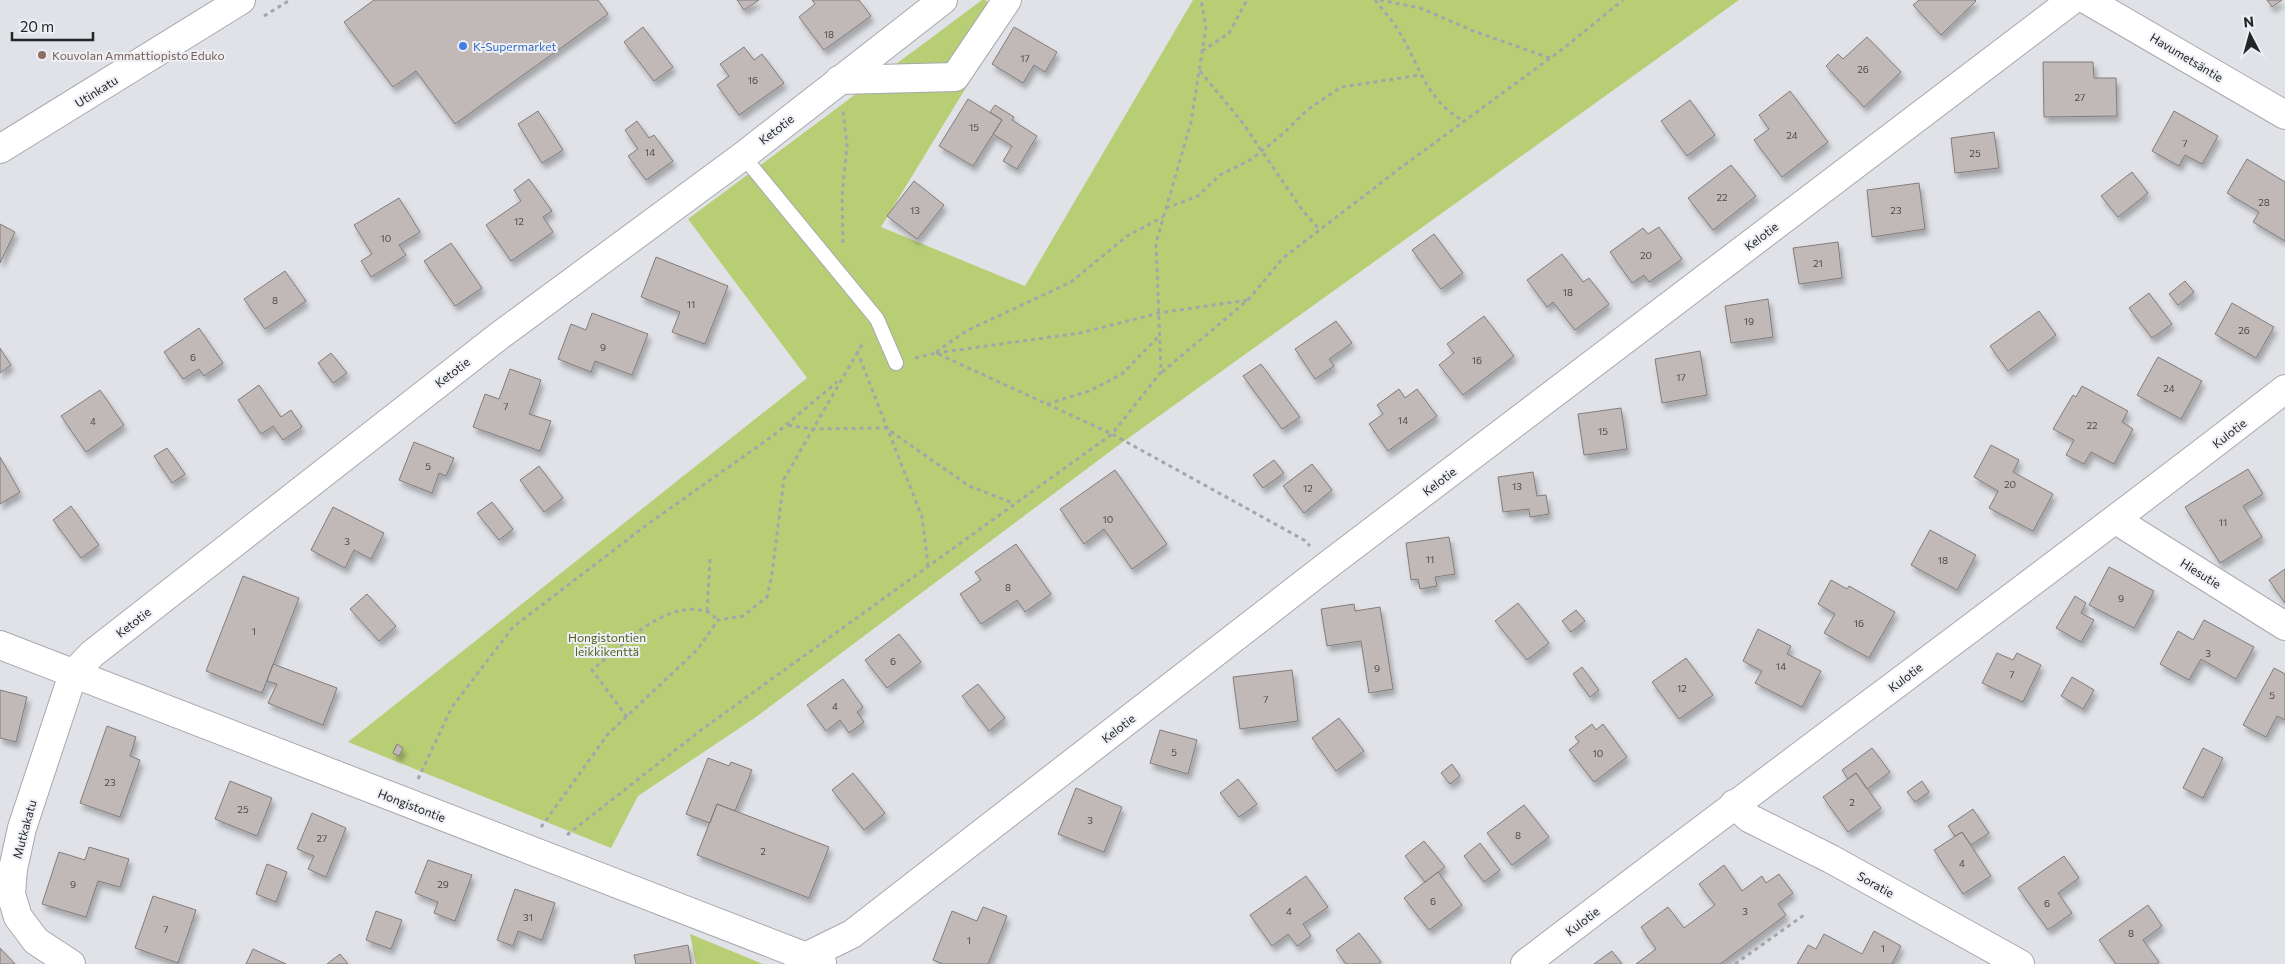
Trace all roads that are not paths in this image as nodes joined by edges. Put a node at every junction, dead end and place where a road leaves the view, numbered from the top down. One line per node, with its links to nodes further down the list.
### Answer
1 (241, 0): 9 (street, Utinkatu)
2 (943, 0): 7 (street, Ketotie)
3 (1008, 0): 7 (street)
4 (2072, 0): 18 (street, Kelotie)
5 (2087, 0): 6 (street, Havumetsäntie)
6 (2120, 7): 8 (street, Havumetsäntie)
7 (839, 80): 10 (street, Ketotie)
8 (2285, 115)
9 (0, 149)
10 (743, 156): 11 (lane); 16 (street, Ketotie)
11 (896, 363)
12 (2285, 389): 13 (street, Kulotie)
13 (2116, 520): 14 (street, Hiesutie); 17 (street, Kulotie)
14 (2285, 626)
15 (0, 645): 16 (street, Hongistontie)
16 (73, 674): 18 (street, Hongistontie); 19 (street, Mutkakatu)
17 (1734, 804): 20 (street, Kulotie); 21 (street, Soratie)
18 (811, 962)
19 (70, 964)
20 (1525, 964)
21 (2020, 964)

